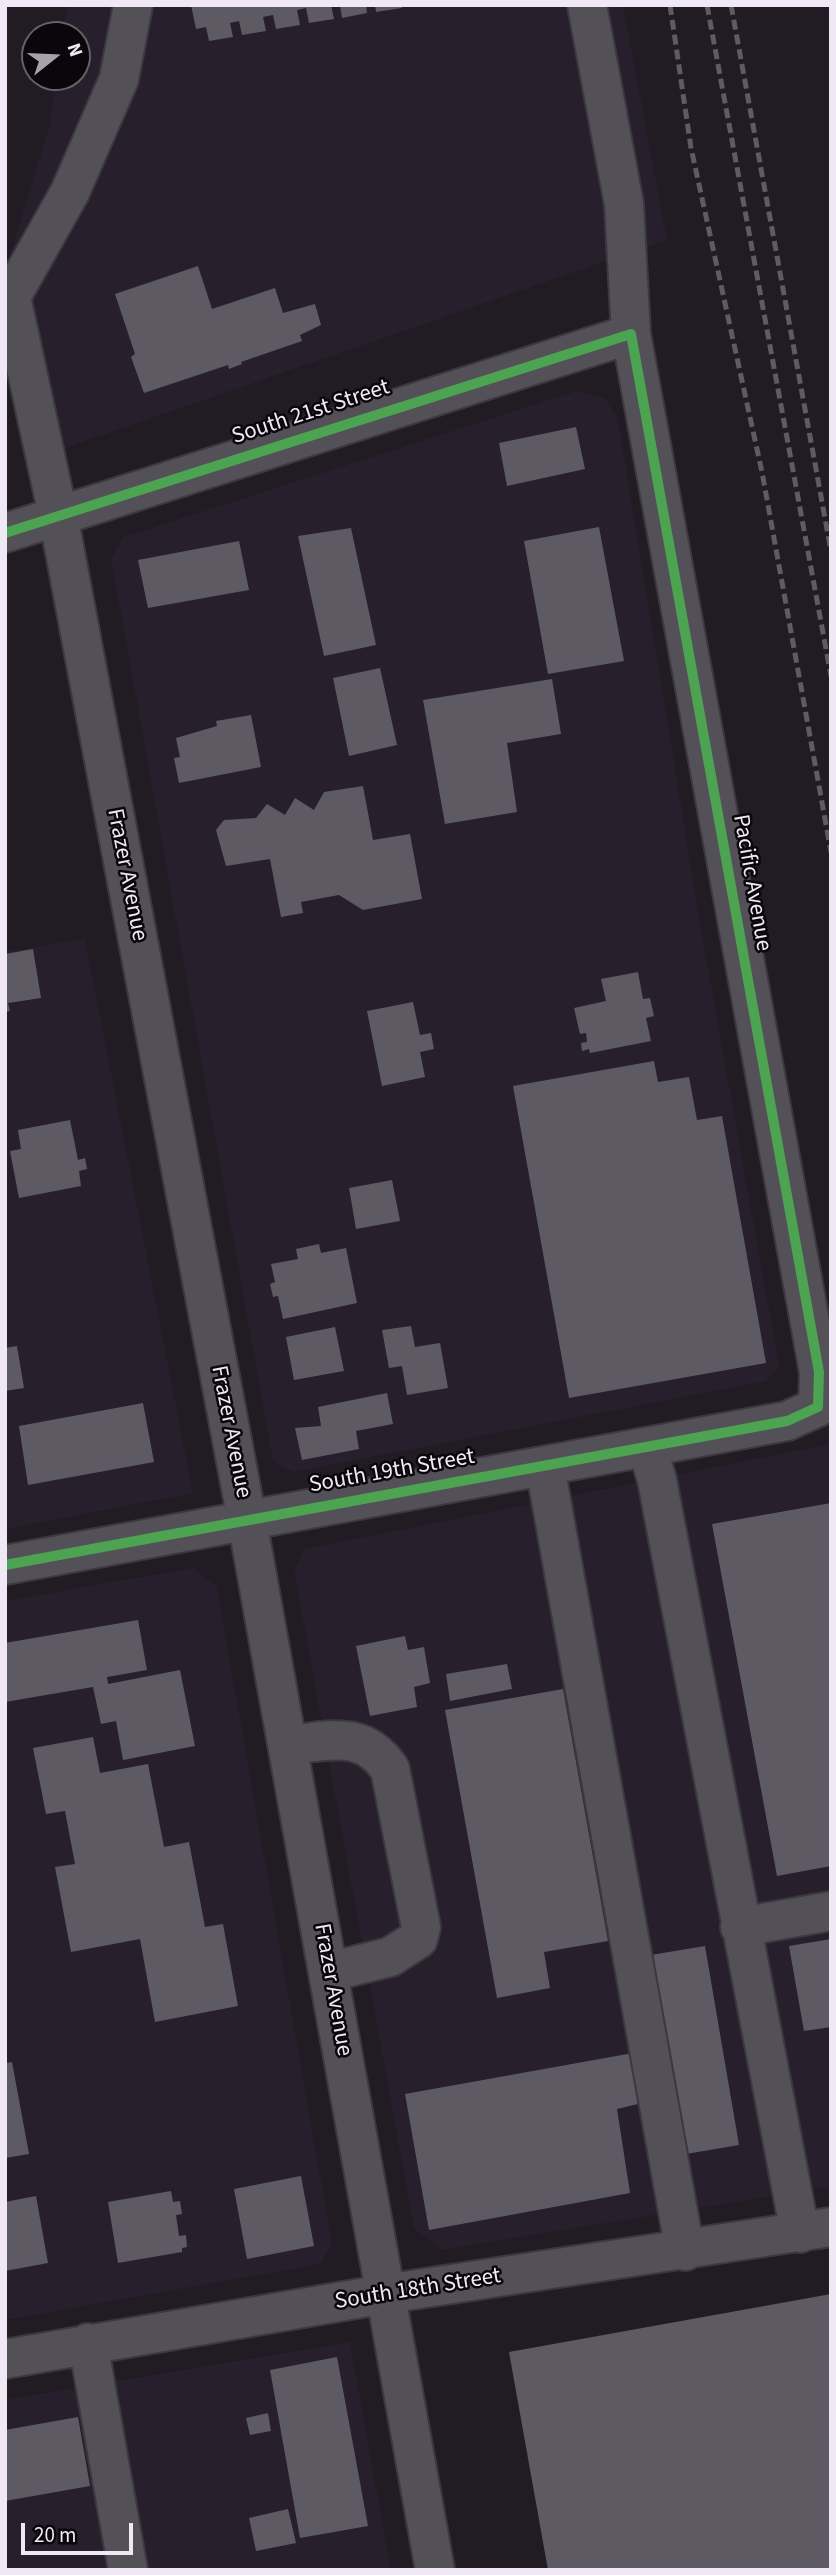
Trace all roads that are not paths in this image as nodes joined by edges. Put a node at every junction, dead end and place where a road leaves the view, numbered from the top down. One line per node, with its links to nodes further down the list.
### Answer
1 (133, 5): 3 (street)
2 (587, 5): 4 (street)
3 (8, 294): 5 (street, Frazer Avenue)
4 (631, 334): 5 (street, South 21st Street); 7 (street, Pacific Avenue)
5 (58, 515): 6 (street, South 21st Street); 10 (street, Frazer Avenue)
6 (5, 533)
7 (787, 1421): 8 (street, South 19th Street)
8 (646, 1447): 9 (street, South 19th Street); 14 (street)
9 (545, 1465): 10 (street, South 19th Street); 17 (street)
10 (247, 1520): 11 (street, South 19th Street); 12 (street, Frazer Avenue)
11 (5, 1565)
12 (288, 1745): 15 (street, Frazer Avenue); 15 (street)
13 (831, 1912): 14 (street)
14 (740, 1927): 16 (street)
15 (329, 1972): 18 (street, Frazer Avenue)
16 (815, 2230): 17 (street, South 18th Street)
17 (685, 2251): 18 (street, South 18th Street)
18 (385, 2294): 19 (street, South 18th Street); 22 (street, Frazer Avenue)
19 (88, 2343): 20 (street, South 18th Street); 21 (street)
20 (5, 2359)
21 (128, 2570)
22 (435, 2570)

